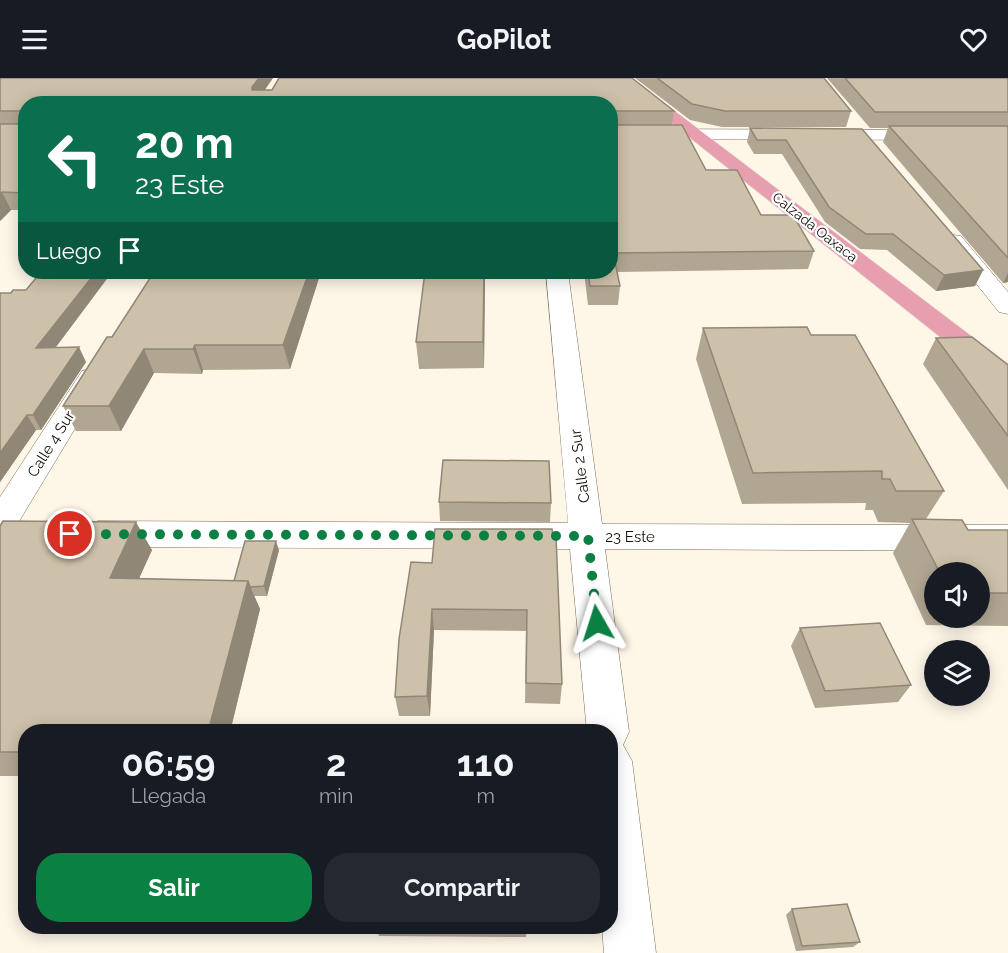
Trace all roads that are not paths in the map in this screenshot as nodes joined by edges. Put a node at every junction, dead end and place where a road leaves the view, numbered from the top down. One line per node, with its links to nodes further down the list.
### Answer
1 (622, 78): 4 (main road, Calzada Oaxaca)
2 (851, 118): 5 (street)
3 (618, 134): 4 (street)
4 (695, 134): 5 (street); 12 (main road, Calzada Oaxaca)
5 (865, 135): 6 (street); 7 (street)
6 (1008, 135)
7 (880, 153)
8 (940, 226): 10 (street)
9 (558, 279): 15 (street, Calle 2 Sur)
10 (1008, 307)
11 (108, 352): 13 (street, Calle 4 Sur)
12 (1008, 377)
13 (8, 531)
14 (72, 534): 15 (street, 23 Este)
15 (588, 536): 16 (street, 23 Este); 17 (street, Calle 2 Sur)
16 (1008, 538)
17 (607, 724)
18 (618, 838): 19 (street)
19 (630, 953)

